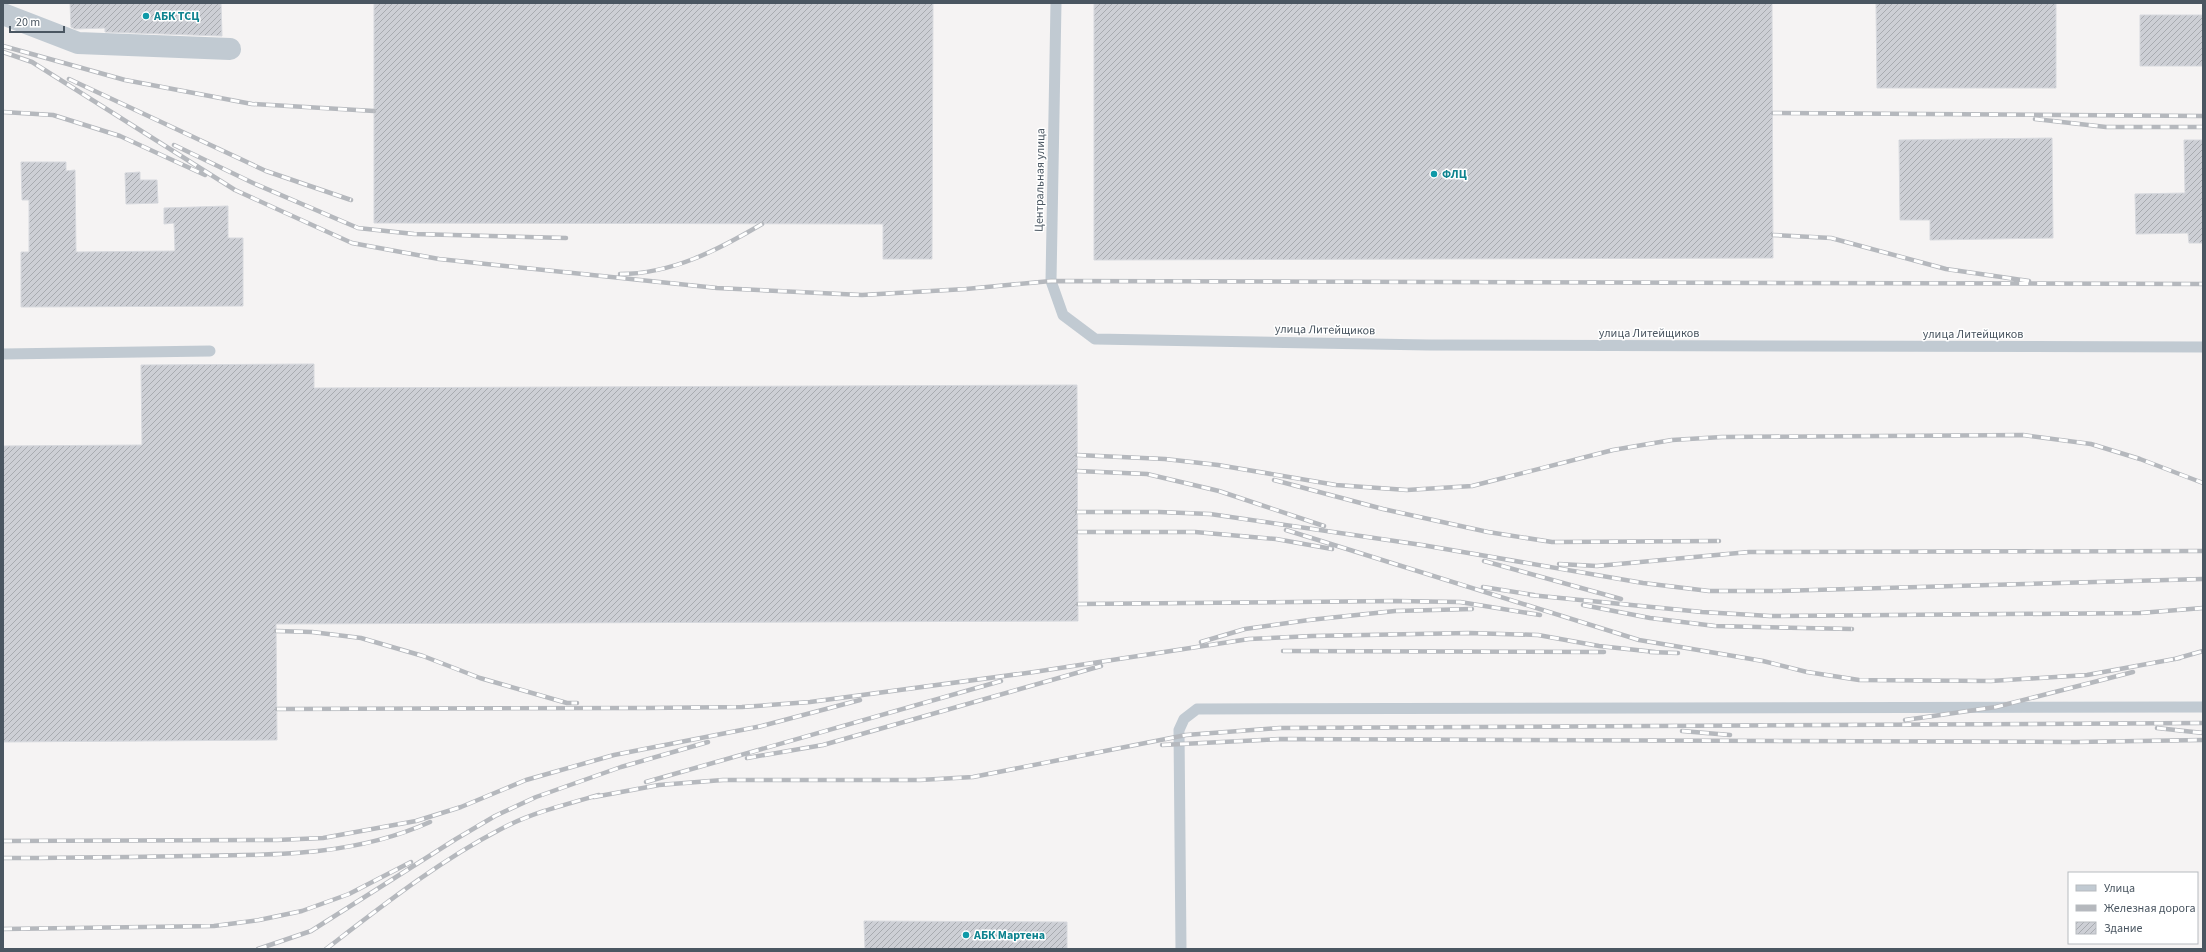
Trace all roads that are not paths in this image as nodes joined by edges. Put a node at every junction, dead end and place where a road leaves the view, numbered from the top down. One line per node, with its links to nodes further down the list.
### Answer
1 (1056, 3): 4 (lane, Центральная улица)
2 (3, 14): 3 (street)
3 (230, 50)
4 (1095, 339): 5 (lane, улица Литейщиков)
5 (2203, 347)
6 (210, 351): 7 (lane)
7 (3, 354)
8 (2203, 707): 9 (lane)
9 (1181, 949)

